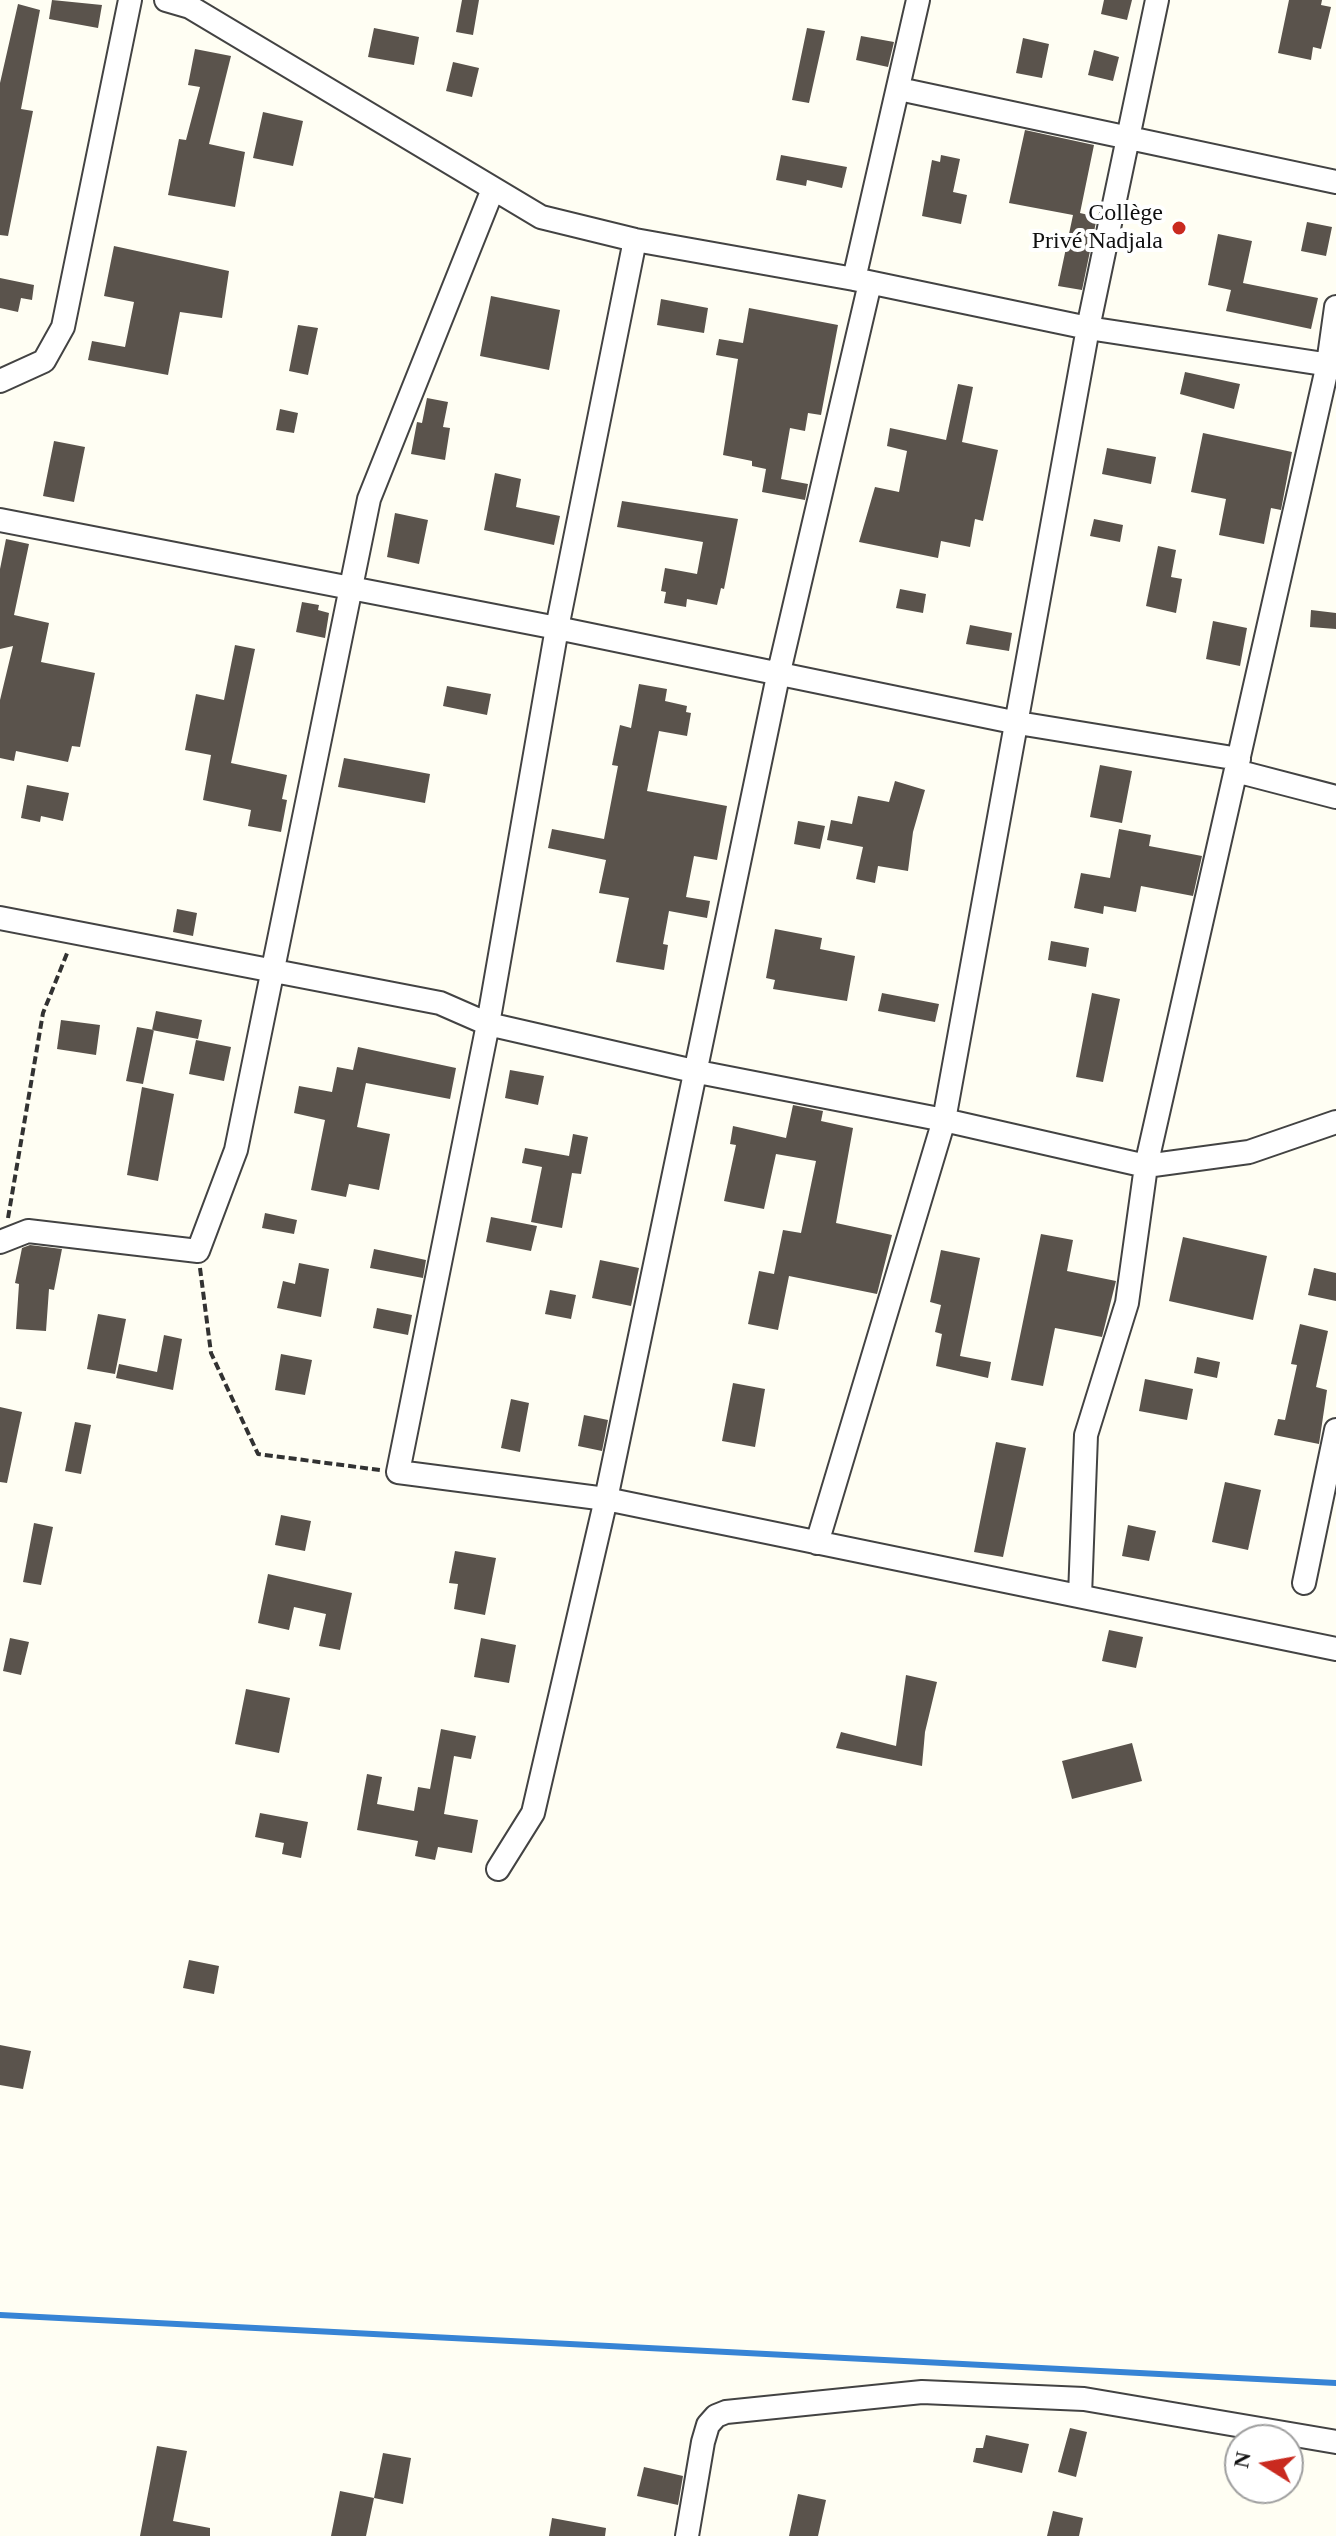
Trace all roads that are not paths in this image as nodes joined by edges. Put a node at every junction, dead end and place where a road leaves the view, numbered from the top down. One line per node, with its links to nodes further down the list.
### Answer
1 (130, 0): 14 (street)
2 (166, 0): 8 (street)
3 (918, 0): 5 (street)
4 (1157, 0): 6 (street)
5 (899, 89): 6 (street); 10 (street)
6 (1127, 139): 7 (street); 12 (street)
7 (1336, 182)
8 (493, 189): 9 (street); 16 (street)
9 (635, 240): 10 (street); 17 (street)
10 (862, 281): 12 (street); 18 (street)
11 (1336, 307): 13 (street)
12 (1088, 328): 13 (street); 19 (street)
13 (1332, 365): 20 (street)
14 (0, 381)
15 (0, 520): 16 (street)
16 (352, 588): 17 (street); 23 (street)
17 (557, 628): 18 (street); 24 (street)
18 (778, 676): 19 (street); 25 (street)
19 (1018, 723): 20 (street); 26 (street)
20 (1237, 765): 21 (street); 28 (street)
21 (1336, 797)
22 (0, 918): 23 (street)
23 (272, 971): 24 (street); 29 (street)
24 (488, 1024): 25 (street); 31 (street)
25 (698, 1072): 26 (street); 31 (street)
26 (944, 1120): 28 (street); 32 (street)
27 (1336, 1122): 28 (street)
28 (1146, 1166): 34 (street)
29 (2, 1241)
30 (1336, 1430): 33 (street)
31 (606, 1499): 32 (street); 36 (street)
32 (817, 1543): 34 (street)
33 (1304, 1583)
34 (1080, 1596): 35 (street)
35 (1336, 1649)
36 (498, 1869)
37 (1336, 2442): 38 (street)
38 (687, 2536)

